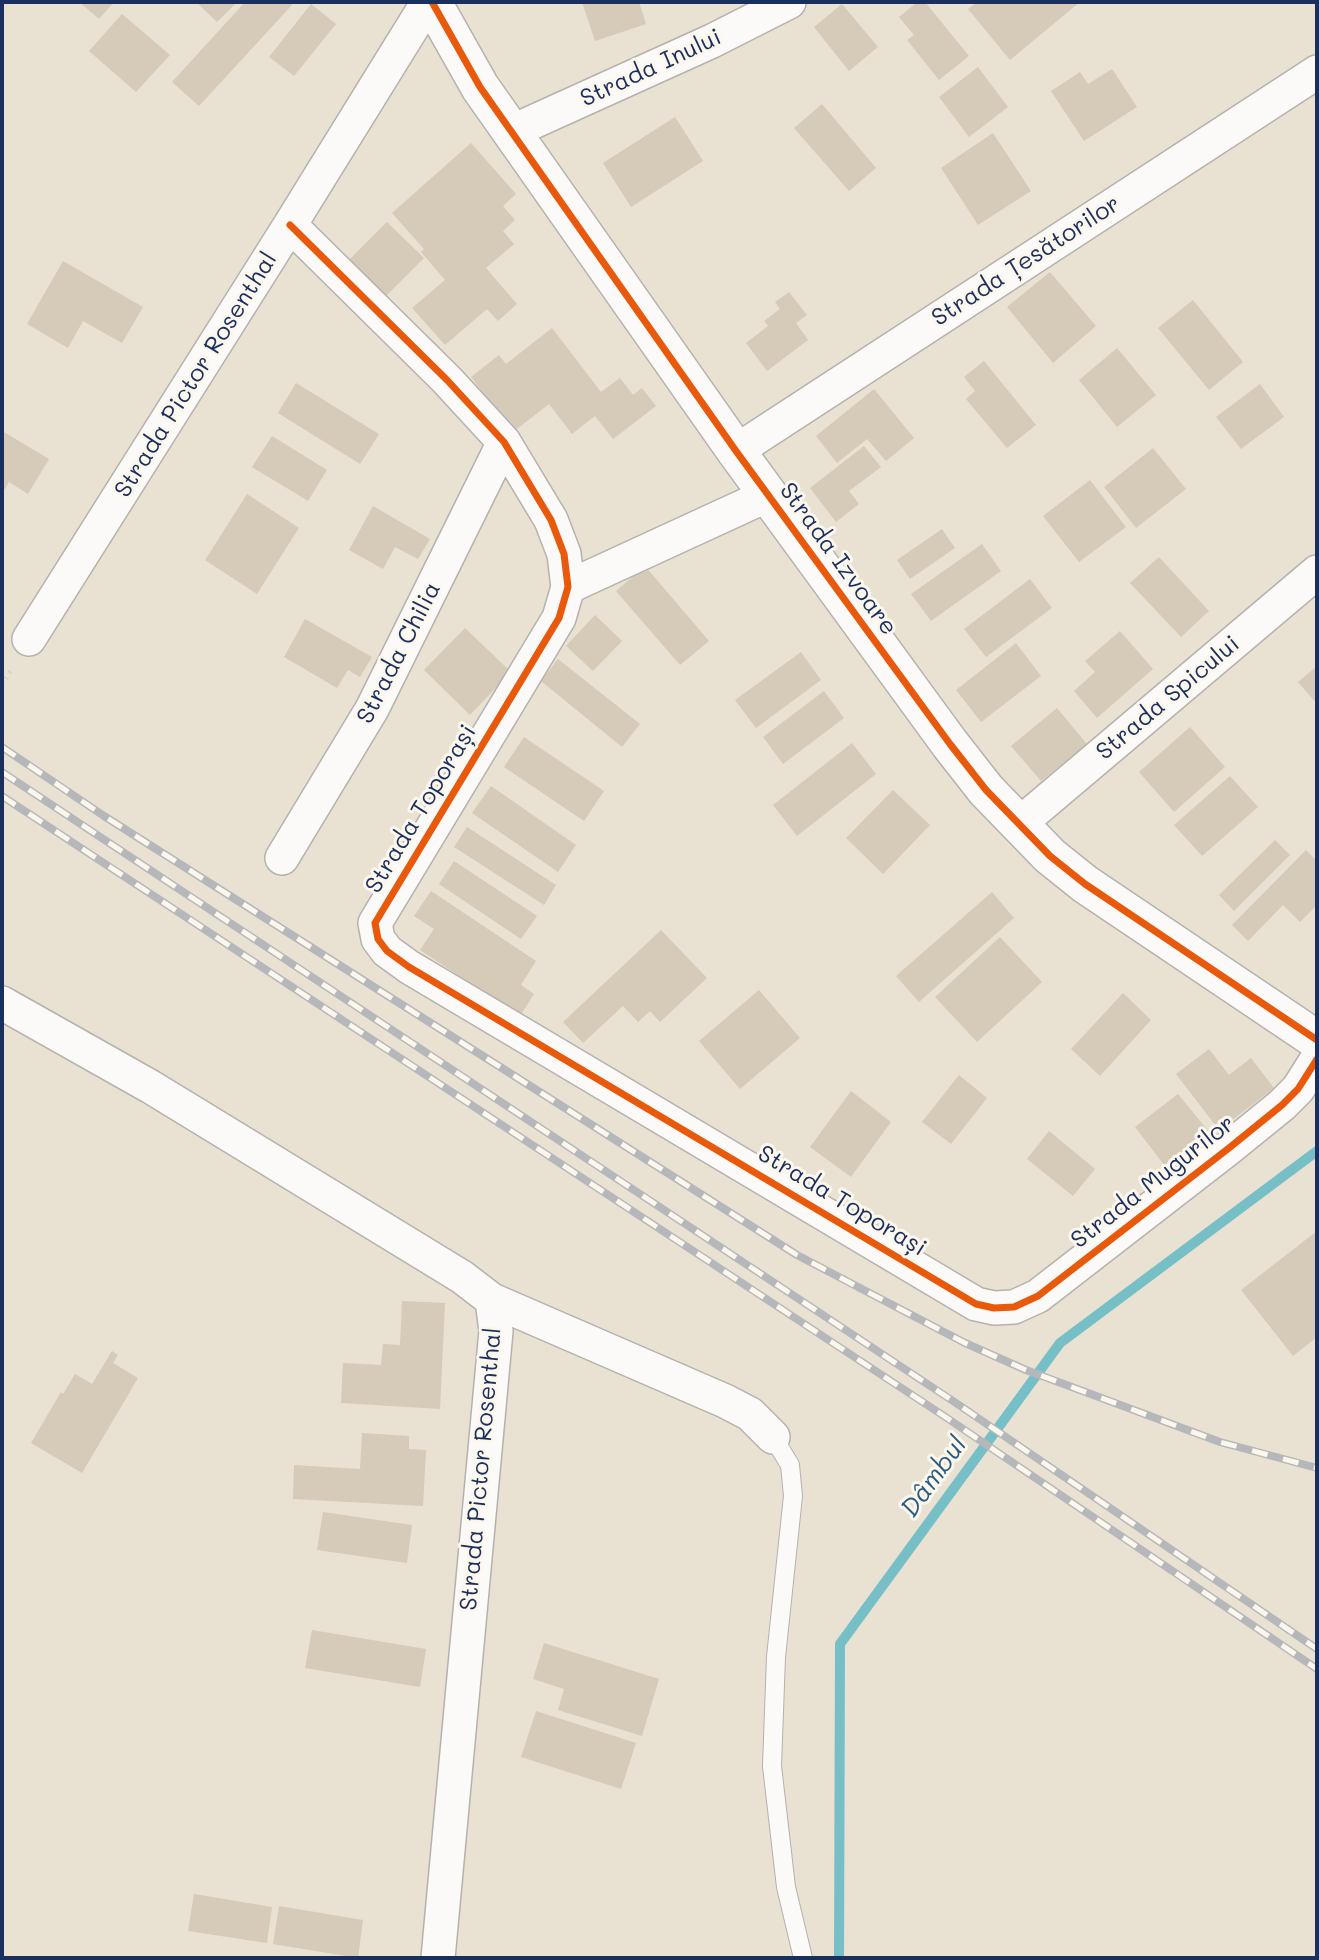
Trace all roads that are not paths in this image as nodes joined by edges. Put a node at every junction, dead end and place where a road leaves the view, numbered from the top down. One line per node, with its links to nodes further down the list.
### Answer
1 (430, 2): 4 (street, Strada Izvoare); 5 (street, Strada Pictor Rosenthal)
2 (789, 2): 4 (street, Strada Inului)
3 (1317, 72): 7 (street, Strada Țesătorilor)
4 (512, 132): 7 (street, Strada Izvoare)
5 (290, 225): 6 (street, Strada Toporași); 11 (street, Strada Pictor Rosenthal)
6 (505, 442): 10 (street, Strada Toporași); 13 (street, Strada Chilia)
7 (736, 451): 8 (street, Strada Izvoare)
8 (768, 495): 10 (street); 12 (street, Strada Izvoare)
9 (1317, 572): 12 (street, Strada Spicului)
10 (568, 587): 18 (street, Strada Toporași)
11 (29, 639)
12 (1018, 825): 15 (street, Strada Izvoare)
13 (282, 858)
14 (2, 1003): 17 (street, Strada Pictor Rosenthal)
15 (1317, 1040)
16 (1317, 1059): 18 (street, Strada Mugurilor)
17 (492, 1300): 19 (street); 20 (street, Strada Pictor Rosenthal)
18 (994, 1308)
19 (773, 1437): 21 (lane)
20 (438, 1958)
21 (803, 1958)

